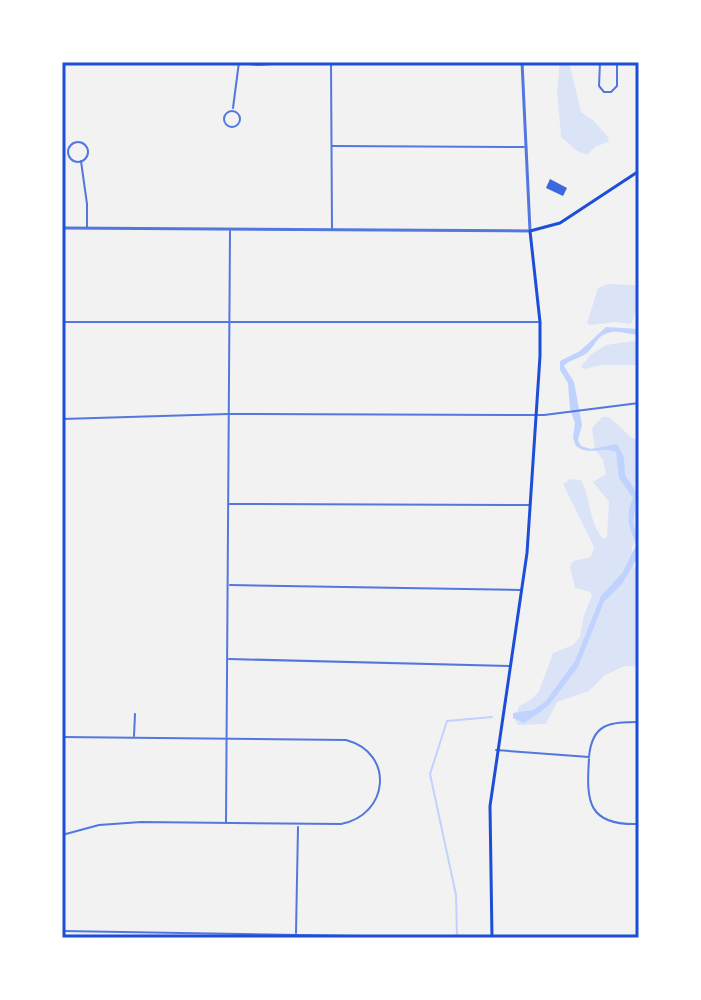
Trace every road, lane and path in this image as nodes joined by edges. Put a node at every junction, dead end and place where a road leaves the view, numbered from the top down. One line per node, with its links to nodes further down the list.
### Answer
1 (227, 62): 7 (street)
2 (303, 62): 7 (street)
3 (331, 62): 9 (street)
4 (522, 62): 10 (street)
5 (600, 62): 6 (street)
6 (617, 62)
7 (239, 63): 8 (street)
8 (233, 110): 8 (street)
9 (332, 146): 10 (street); 16 (street)
10 (525, 147): 17 (street)
11 (81, 161): 11 (street); 14 (street)
12 (639, 171): 17 (main road)
13 (62, 228): 14 (street)
14 (87, 229): 15 (street)
15 (230, 231): 16 (street); 20 (street)
16 (332, 231): 17 (street)
17 (530, 231): 19 (main road)
18 (62, 322): 20 (street)
19 (540, 322): 20 (street); 23 (main road)
20 (231, 323): 22 (street)
21 (639, 403): 23 (street)
22 (228, 414): 23 (street); 24 (street); 25 (street)
23 (537, 415): 26 (main road)
24 (62, 419)
25 (229, 504): 26 (street); 27 (street)
26 (531, 505): 28 (main road)
27 (229, 585): 28 (street); 29 (street)
28 (521, 590): 30 (main road)
29 (229, 659): 30 (street); 35 (street)
30 (510, 666): 36 (main road)
31 (135, 714): 34 (street)
32 (639, 722): 37 (street)
33 (62, 737): 34 (street)
34 (134, 737): 35 (street)
35 (226, 739): 38 (street); 39 (street)
36 (496, 750): 37 (street); 50 (main road)
37 (589, 757): 40 (street)
38 (226, 824): 39 (street); 41 (street)
39 (298, 824): 44 (street)
40 (639, 824)
41 (62, 835)
42 (62, 931): 43 (street)
43 (228, 932): 44 (street); 48 (street)
44 (296, 934): 45 (street)
45 (313, 936): 46 (street)
46 (448, 937): 47 (street)
47 (466, 937): 49 (street)
48 (228, 938)
49 (481, 938)
50 (492, 938)

